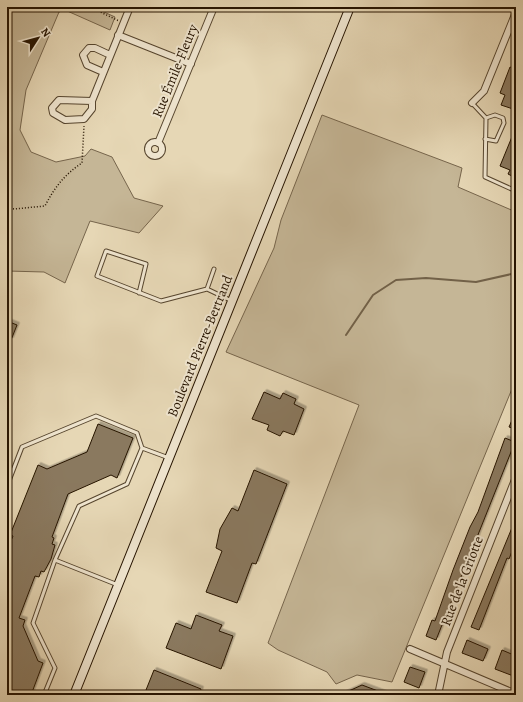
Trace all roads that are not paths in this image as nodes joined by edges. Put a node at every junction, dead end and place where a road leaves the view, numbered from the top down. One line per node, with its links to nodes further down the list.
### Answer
1 (130, 7): 5 (street)
2 (214, 7): 7 (street, Rue Émile-Fleury)
3 (350, 7): 18 (main road, Boulevard Pierre-Bertrand)
4 (516, 12): 10 (street)
5 (118, 35): 6 (street); 7 (street)
6 (110, 55): 8 (street); 8 (street)
7 (191, 64): 13 (street, Rue Émile-Fleury)
8 (103, 72): 9 (street)
9 (92, 101): 9 (street)
10 (472, 103): 11 (lane)
11 (486, 118): 12 (lane); 12 (lane)
12 (485, 139): 14 (lane)
13 (158, 144)
14 (516, 191)
15 (214, 269): 16 (lane)
16 (207, 289): 17 (lane); 18 (lane)
17 (139, 293): 17 (lane)
18 (232, 301): 20 (main road, Boulevard Pierre-Bertrand)
19 (142, 448): 20 (lane); 22 (lane); 23 (lane)
20 (169, 458): 24 (main road, Boulevard Pierre-Bertrand)
21 (516, 477): 26 (street, Rue de la Griotte)
22 (7, 486)
23 (56, 560): 24 (lane); 28 (lane)
24 (118, 585): 29 (main road, Boulevard Pierre-Bertrand)
25 (410, 649): 26 (street)
26 (445, 663): 27 (street); 30 (street, Rue de la Griotte)
27 (516, 694)
28 (44, 695)
29 (74, 695)
30 (438, 695)

